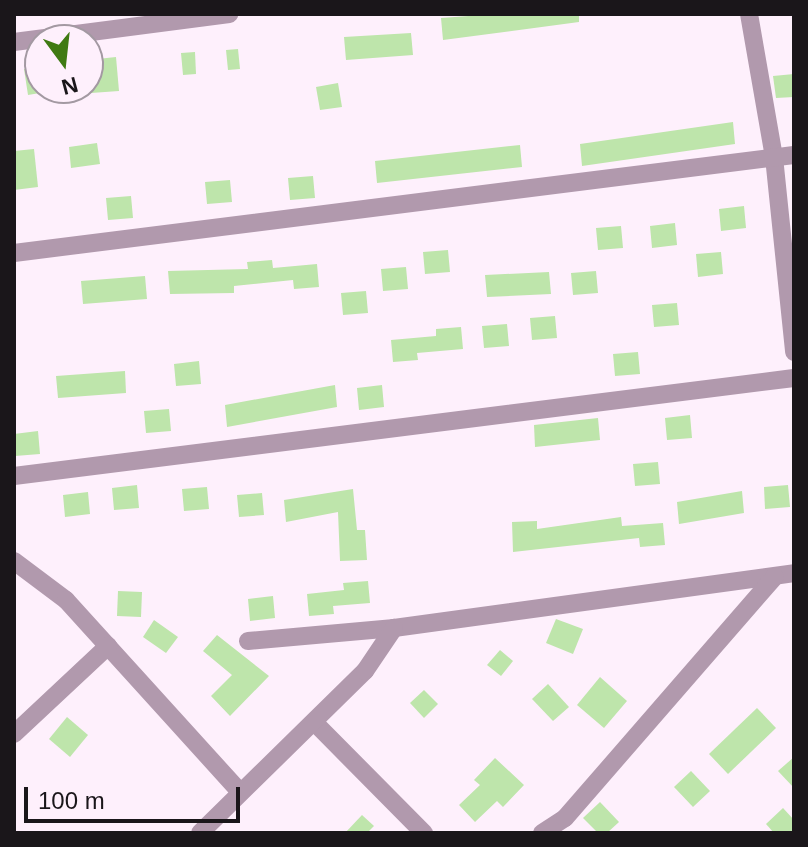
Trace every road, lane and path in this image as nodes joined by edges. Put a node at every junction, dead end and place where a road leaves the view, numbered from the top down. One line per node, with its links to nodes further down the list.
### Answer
1 (229, 14): 3 (street)
2 (749, 14): 5 (street)
3 (14, 42)
4 (794, 155): 5 (street)
5 (774, 157): 6 (street); 7 (street)
6 (14, 253)
7 (794, 352)
8 (794, 378): 9 (street)
9 (14, 476)
10 (14, 561): 15 (street)
11 (794, 573): 12 (street)
12 (775, 576): 13 (street); 21 (street)
13 (394, 628): 14 (street); 16 (street)
14 (248, 641)
15 (108, 646): 17 (street); 18 (street)
16 (315, 723): 18 (street); 20 (street)
17 (14, 734)
18 (240, 792): 19 (street)
19 (200, 833)
20 (424, 833)
21 (542, 833)

